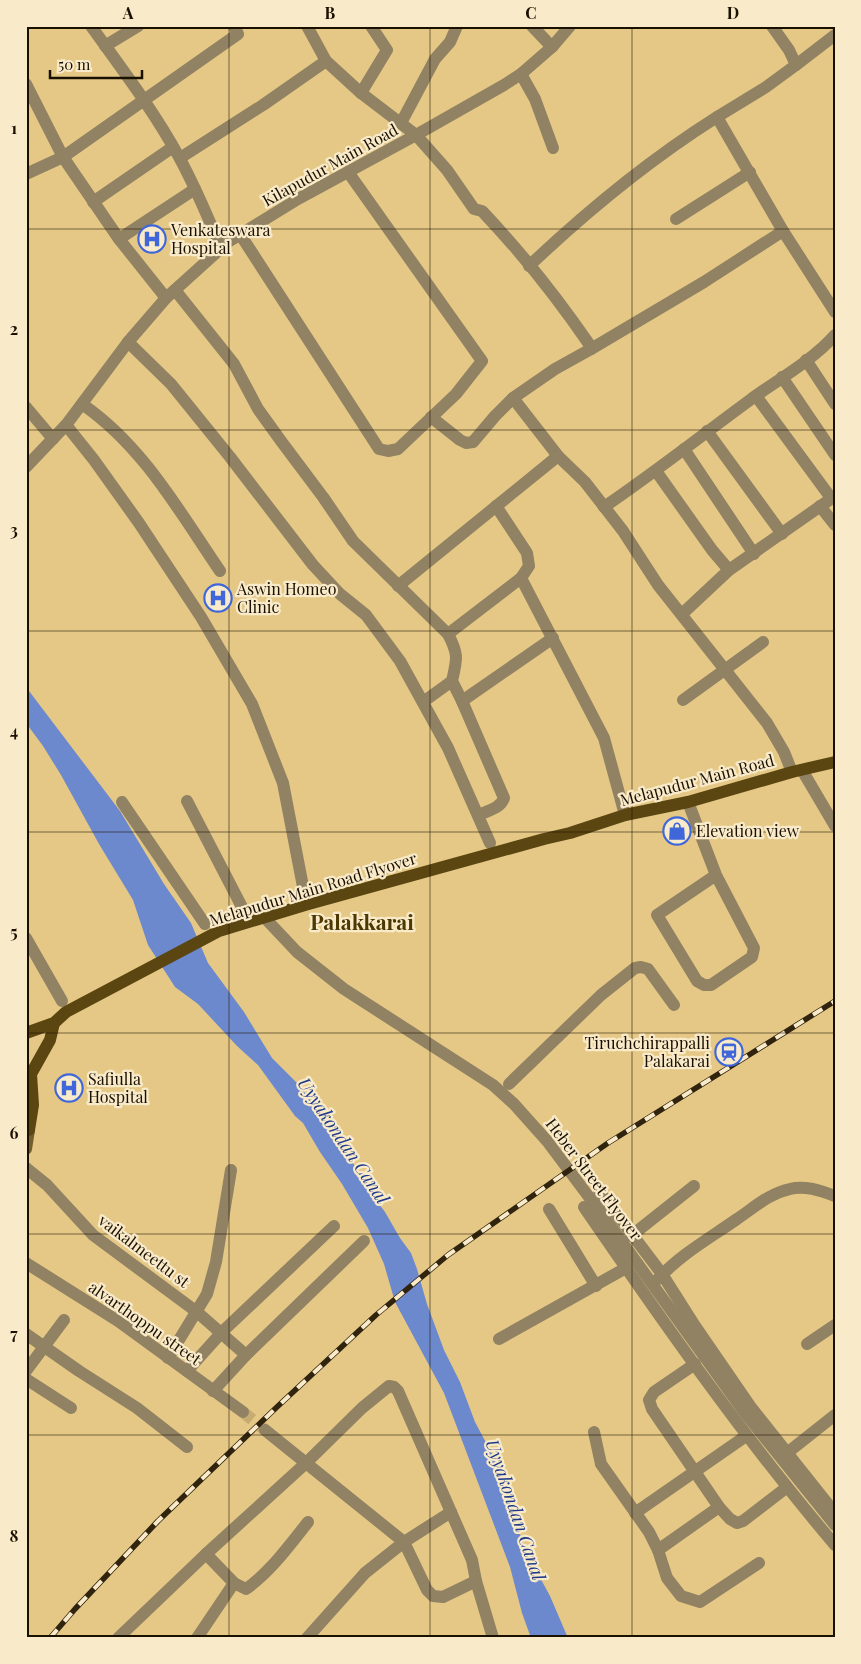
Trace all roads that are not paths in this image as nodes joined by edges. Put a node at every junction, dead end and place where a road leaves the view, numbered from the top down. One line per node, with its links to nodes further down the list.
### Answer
1 (91, 26): 11 (street)
2 (138, 26): 11 (street)
3 (234, 26): 18 (street)
4 (307, 26): 13 (street)
5 (371, 26): 17 (street)
6 (457, 26): 20 (street)
7 (532, 26): 12 (street)
8 (570, 26): 12 (street, Kilapudur Main Road)
9 (772, 26): 14 (street)
10 (835, 36): 14 (street)
11 (105, 46): 18 (street)
12 (552, 47): 15 (street, Kilapudur Main Road)
13 (326, 62): 17 (street); 25 (street)
14 (796, 66): 19 (street)
15 (521, 74): 21 (street, Kilapudur Main Road); 23 (street)
16 (26, 84): 24 (street)
17 (361, 93): 20 (street)
18 (144, 102): 22 (street); 24 (street)
19 (717, 117): 27 (street); 36 (street)
20 (400, 123): 21 (street)
21 (416, 135): 26 (street, Kilapudur Main Road); 36 (street)
22 (173, 146): 25 (street); 30 (street)
23 (553, 148)
24 (64, 158): 28 (street); 30 (street)
25 (180, 158): 29 (street)
26 (348, 172): 33 (street, Kilapudur Main Road); 49 (street)
27 (750, 172): 31 (street); 32 (street)
28 (26, 174)
29 (195, 189): 34 (street); 35 (street)
30 (93, 202): 34 (street)
31 (676, 219)
32 (783, 231): 38 (street); 41 (street)
33 (240, 234): 35 (street, Kilapudur Main Road); 49 (street)
34 (119, 239): 37 (street)
35 (221, 248): 37 (street, Kilapudur Main Road)
36 (529, 266): 41 (street)
37 (171, 294): 40 (street, Kilapudur Main Road); 68 (street)
38 (835, 312)
39 (835, 335): 42 (street)
40 (128, 342): 46 (street, Kilapudur Main Road); 77 (street)
41 (591, 349): 45 (street)
42 (806, 360): 43 (street); 47 (street)
43 (782, 377): 44 (street); 54 (street)
44 (756, 396): 51 (street); 58 (street)
45 (513, 398): 49 (street); 55 (street)
46 (82, 404): 50 (street, Kilapudur Main Road); 66 (street)
47 (835, 404)
48 (26, 407): 52 (street)
49 (431, 417)
50 (66, 425): 52 (street, Kilapudur Main Road); 89 (street)
51 (707, 431): 53 (street); 63 (street)
52 (53, 439): 56 (street, Kilapudur Main Road)
53 (684, 449): 57 (street); 64 (street)
54 (835, 454)
55 (558, 456): 59 (street); 61 (street)
56 (26, 467)
57 (656, 471): 61 (street); 65 (street)
58 (833, 497): 60 (street)
59 (496, 506): 67 (street); 68 (street)
60 (820, 506): 62 (street); 63 (street)
61 (604, 507): 69 (street)
62 (835, 526)
63 (782, 534): 64 (street)
64 (754, 554): 65 (street)
65 (729, 570): 69 (street)
66 (220, 571)
67 (521, 578): 70 (street); 71 (street)
68 (398, 586): 70 (street)
69 (682, 614): 73 (street)
70 (448, 634): 74 (street)
71 (553, 638): 76 (street); 84 (street)
72 (763, 642): 73 (street)
73 (724, 669): 75 (street); 79 (street)
74 (452, 681): 76 (street); 77 (street)
75 (683, 700)
76 (462, 701): 83 (street)
77 (423, 702): 83 (street)
78 (835, 762): 79 (main road, Melapudur Main Road)
79 (797, 771): 82 (main road, Melapudur Main Road); 85 (street)
80 (187, 801): 90 (street)
81 (122, 802): 92 (street)
82 (688, 802): 84 (main road, Melapudur Main Road); 88 (street)
83 (478, 815): 87 (street)
84 (625, 815): 86 (main road, Melapudur Main Road)
85 (835, 826)
86 (570, 833): 91 (main road, Melapudur Main Road Flyover)
87 (490, 843)
88 (716, 876): 88 (street)
89 (305, 897)
90 (243, 908)
91 (264, 917): 95 (main road, Melapudur Main Road Flyover); 149 (street, Heber Street Flyover)
92 (205, 924)
93 (26, 938): 95 (street)
94 (674, 1005): 100 (street)
95 (64, 1007): 96 (main road, Melapudur Main Road Flyover)
96 (54, 1023): 97 (main road); 99 (main road)
97 (26, 1033)
98 (26, 1058): 99 (main road)
99 (29, 1080): 101 (main road)
100 (509, 1084)
101 (28, 1128): 102 (main road)
102 (26, 1149)
103 (26, 1168): 118 (street, vaikalmeettu st)
104 (231, 1170): 118 (street)
105 (694, 1186): 111 (street)
106 (599, 1191): 111 (street)
107 (835, 1196): 115 (street)
108 (584, 1207): 114 (street)
109 (549, 1209): 116 (street)
110 (334, 1226): 121 (street)
111 (631, 1236): 115 (street)
112 (364, 1241): 126 (street)
113 (26, 1263): 127 (street, alvarthoppu street)
114 (626, 1268): 116 (street); 117 (street)
115 (662, 1274): 117 (street); 140 (street)
116 (596, 1286): 123 (street)
117 (644, 1293): 128 (street)
118 (197, 1312): 121 (street, vaikalmeettu st); 127 (street)
119 (64, 1320): 125 (street)
120 (835, 1324): 124 (street)
121 (222, 1332): 126 (street, vaikalmeettu st); 130 (street)
122 (26, 1334): 125 (street)
123 (499, 1339)
124 (807, 1344)
125 (45, 1347): 129 (street); 139 (street)
126 (246, 1355): 132 (street)
127 (168, 1358): 130 (street, alvarthoppu street)
128 (696, 1364): 138 (street); 142 (street)
129 (26, 1371)
130 (187, 1371): 132 (street, alvarthoppu street)
131 (26, 1379): 133 (street)
132 (214, 1391): 134 (street, alvarthoppu street)
133 (71, 1408)
134 (242, 1412)
135 (835, 1415): 140 (street)
136 (265, 1430): 141 (street)
137 (594, 1432): 146 (street)
138 (746, 1436): 142 (street); 143 (street)
139 (187, 1447)
140 (787, 1454): 147 (street)
141 (306, 1463): 145 (street); 150 (street); 153 (street)
142 (696, 1471): 144 (street); 146 (street)
143 (786, 1488): 144 (street); 151 (street)
144 (720, 1506): 152 (street)
145 (451, 1512): 150 (street); 155 (street)
146 (635, 1513): 152 (street)
147 (835, 1513)
148 (308, 1522): 156 (street)
149 (835, 1525)
150 (404, 1542): 155 (street); 159 (street)
151 (835, 1545)
152 (658, 1550): 154 (street)
153 (206, 1554): 156 (street); 157 (street)
154 (760, 1563)
155 (476, 1581): 160 (street)
156 (234, 1583): 158 (street)
157 (118, 1638)
158 (197, 1638)
159 (307, 1638)
160 (493, 1638)

